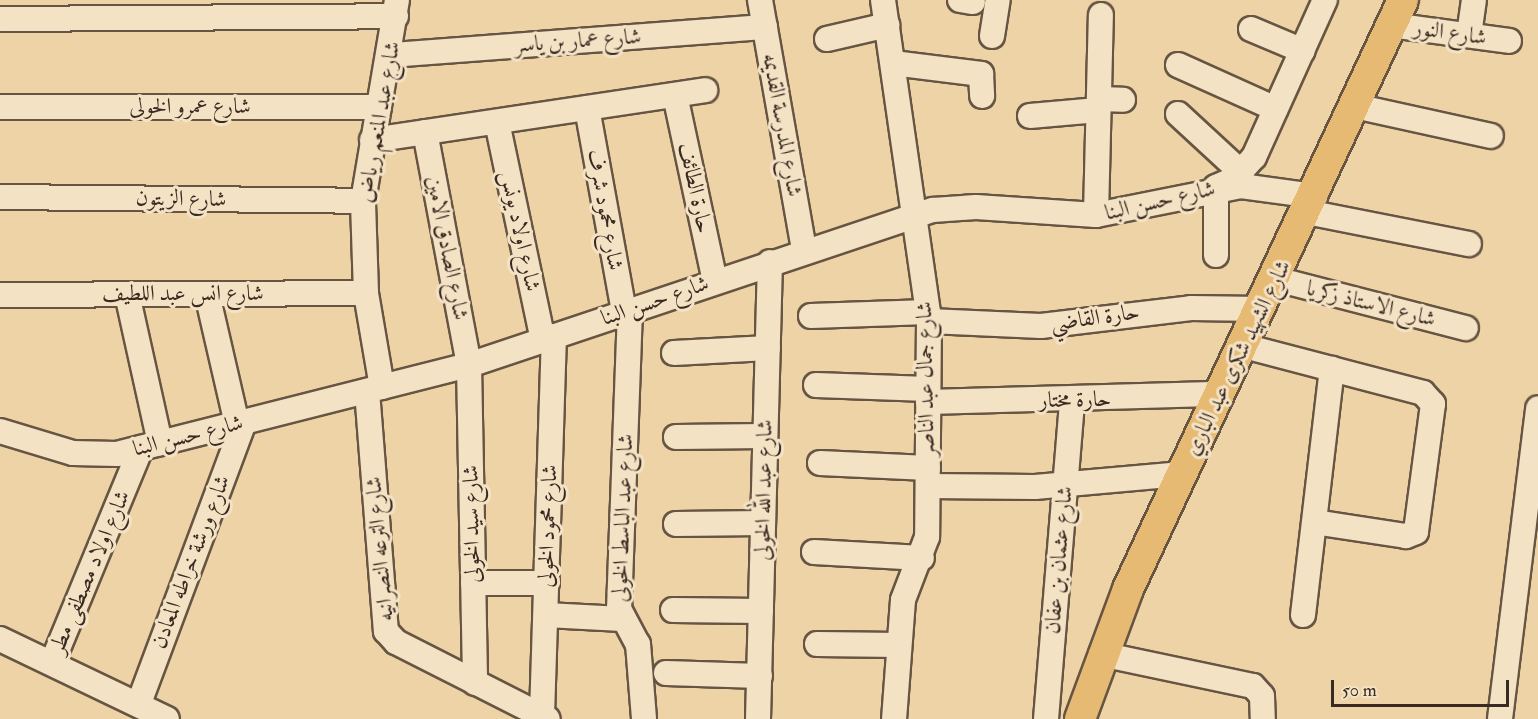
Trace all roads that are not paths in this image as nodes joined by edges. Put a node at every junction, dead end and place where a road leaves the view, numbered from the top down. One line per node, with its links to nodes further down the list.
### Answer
1 (767, 0): 12 (street, شارع المدرسة القديمه)
2 (884, 0): 11 (street, شارع جمال عبد الناصر)
3 (998, 0): 15 (street)
4 (1325, 0): 18 (street)
5 (1474, 0): 14 (street)
6 (397, 8): 7 (street); 19 (street, شارع عبد المنعم رياض)
7 (46, 9): 10 (street)
8 (1397, 12): 14 (street, شارع النور); 27 (main road, شارع الشهيد شكرى عبد الباري)
9 (1101, 15): 26 (street)
10 (0, 19)
11 (887, 25): 16 (street); 20 (street, شارع جمال عبد الناصر)
12 (765, 27): 19 (street, شارع عمار بن ياسر); 46 (street, شارع المدرسة القديمه)
13 (1251, 29): 18 (street)
14 (1469, 35): 17 (street, شارع النور)
15 (992, 36)
16 (827, 39)
17 (1509, 41)
18 (1302, 51): 31 (street)
19 (392, 55): 29 (street, شارع عبد المنعم رياض)
20 (893, 63): 24 (street); 43 (street, شارع جمال عبد الناصر)
21 (1178, 65): 31 (street)
22 (705, 90): 23 (street)
23 (675, 95): 30 (street); 50 (street, حارة الطائف)
24 (982, 96)
25 (1123, 100): 26 (street)
26 (1098, 105): 33 (street); 44 (street)
27 (1355, 106): 36 (street); 42 (main road, شارع الشهيد شكرى عبد الباري)
28 (0, 107): 29 (street, شارع عمرو الخولى)
29 (379, 107): 37 (street, شارع عبد المنعم رياض)
30 (586, 108): 34 (street); 56 (street, شارع محمود شرف)
31 (1276, 109): 38 (street)
32 (1178, 114): 38 (street)
33 (1030, 116)
34 (497, 122): 35 (street); 60 (street, شارع اولاد يونس)
35 (425, 132): 37 (street); 64 (street, شارع الصادق الامين)
36 (1491, 136)
37 (372, 140): 41 (street, شارع عبد المنعم رياض)
38 (1242, 173): 39 (street)
39 (1216, 187): 42 (street, شارع حسن البنا); 44 (street, شارع حسن البنا); 47 (street)
40 (0, 197): 41 (street, شارع الزيتون)
41 (363, 201): 51 (street, شارع عبد المنعم رياض)
42 (1311, 204): 45 (street, شارع حسن البنا); 49 (main road, شارع الشهيد شكرى عبد الباري)
43 (914, 214): 44 (street, شارع حسن البنا); 46 (street, شارع حسن البنا); 58 (street, شارع جمال عبد الناصر)
44 (1096, 216)
45 (1469, 244)
46 (804, 250): 48 (street, شارع حسن البنا)
47 (1216, 255)
48 (770, 262): 50 (street, شارع حسن البنا); 62 (street, شارع عبد الله الخولى)
49 (1276, 279): 55 (main road, شارع الشهيد شكرى عبد الباري); 59 (street, شارع الاستاذ زكريا)
50 (715, 281): 56 (street, شارع حسن البنا)
51 (366, 293): 53 (street, شارع انس عبد اللطيف); 67 (street, شارع عبد المنعم رياض)
52 (127, 294): 53 (street, شارع انس عبد اللطيف); 54 (street, شارع انس عبد اللطيف); 76 (street)
53 (207, 294): 72 (street)
54 (0, 295)
55 (1261, 309): 58 (street, حارة القاضي); 61 (main road, شارع الشهيد شكرى عبد الباري)
56 (627, 311): 60 (street, شارع حسن البنا); 92 (street, شارع عبد الباسط الخولى)
57 (811, 316): 58 (street, حارة القاضي)
58 (928, 317): 69 (street, شارع جمال عبد الناصر)
59 (1466, 328)
60 (548, 338): 64 (street, شارع حسن البنا); 87 (street, شارع محمود الخولى)
61 (1244, 346): 65 (street); 68 (main road, شارع الشهيد شكرى عبد الباري)
62 (768, 348): 63 (street); 74 (street, شارع عبد الله الخولى)
63 (674, 353)
64 (469, 364): 67 (street, شارع حسن البنا); 86 (street, شارع سيد الخولى)
65 (1332, 369): 81 (street); 81 (street)
66 (816, 385): 69 (street, حارة مختار)
67 (375, 389): 72 (street, شارع حسن البنا); 100 (street, شارع الترعه النصرانيه)
68 (1221, 394): 70 (street, حارة مختار); 78 (main road, شارع الشهيد شكرى عبد الباري)
69 (928, 396): 70 (street, حارة مختار); 79 (street, شارع جمال عبد الناصر)
70 (1072, 400): 80 (street, شارع عثمان بن عفان)
71 (1538, 408): 110 (street)
72 (241, 423): 76 (street, شارع حسن البنا); 101 (street, شارع ورشة خراطه المعادن)
73 (0, 431): 76 (street, شارع حسن البنا)
74 (765, 436): 75 (street); 82 (street, شارع عبد الله الخولى)
75 (675, 437)
76 (150, 446): 97 (street, شارع اولاد مصطفى مطر)
77 (820, 464): 79 (street)
78 (1182, 474): 80 (street); 96 (main road, شارع الشهيد شكرى عبد الباري)
79 (928, 477): 80 (street); 85 (street, شارع جمال عبد الناصر)
80 (1065, 483): 107 (street, شارع عثمان بن عفان)
81 (1315, 522): 91 (street)
82 (763, 523): 83 (street); 89 (street, شارع عبد الله الخولى)
83 (676, 524)
84 (814, 552): 85 (street)
85 (922, 558): 95 (street, شارع جمال عبد الناصر)
86 (473, 583): 87 (street); 100 (street, شارع سيد الخولى)
87 (547, 583): 90 (street, شارع محمود الخولى)
88 (673, 610): 89 (street)
89 (761, 611): 99 (street, شارع عبد الله الخولى)
90 (546, 615): 92 (street); 102 (street, شارع محمود الخولى)
91 (1304, 615)
92 (622, 620): 104 (street, شارع عبد الباسط الخولى)
93 (0, 639): 97 (street)
94 (817, 644): 95 (street)
95 (899, 645): 106 (street, شارع جمال عبد الناصر)
96 (1101, 654): 108 (main road, شارع الشهيد شكرى عبد الباري); 109 (street)
97 (52, 663): 101 (street)
98 (666, 673): 99 (street)
99 (760, 676): 105 (street, شارع عبد الله الخولى)
100 (475, 683): 102 (street, شارع الترعه النصرانيه)
101 (139, 703): 103 (street)
102 (545, 717)
103 (167, 719)
104 (644, 719)
105 (759, 719)
106 (894, 719)
107 (1046, 719)
108 (1080, 719)
109 (1263, 719)
110 (1500, 719)

